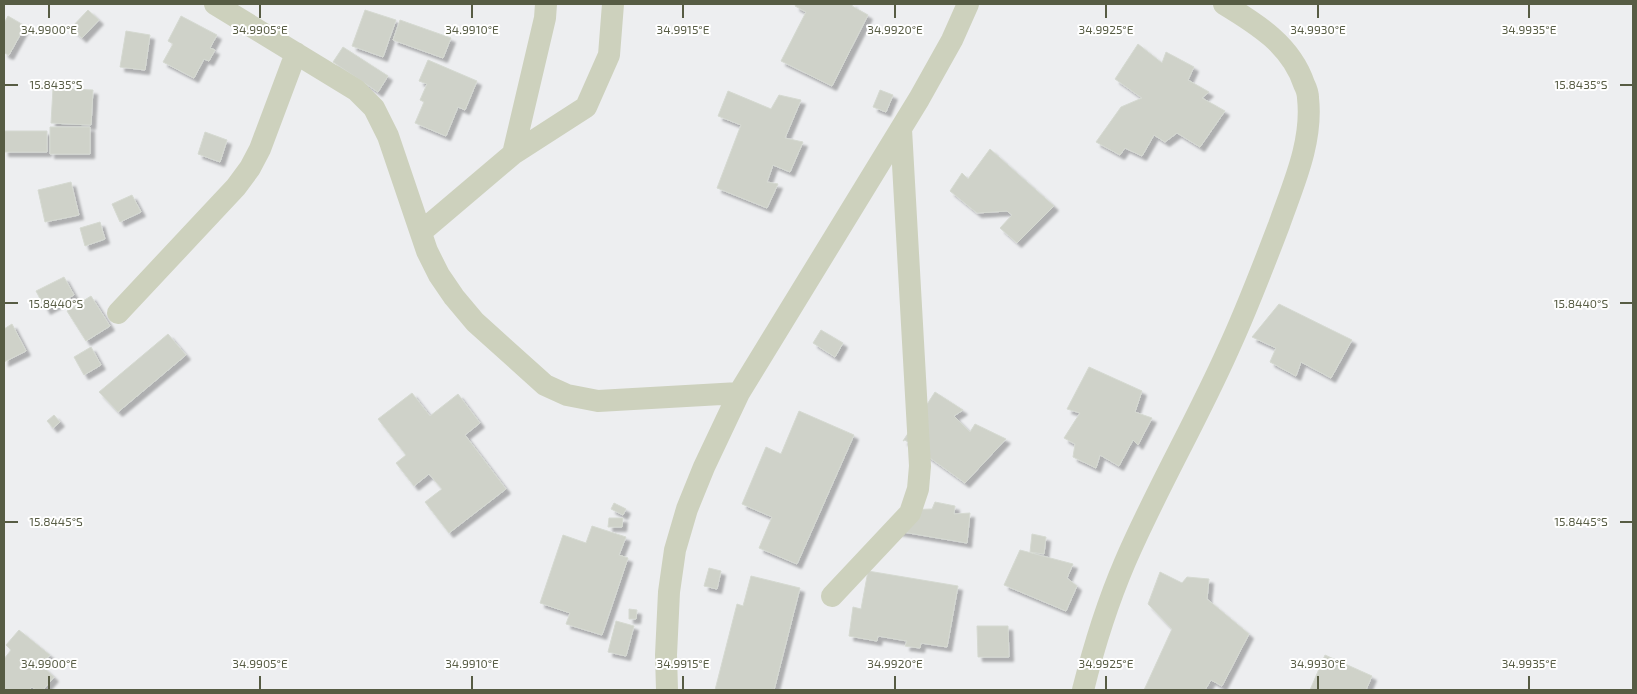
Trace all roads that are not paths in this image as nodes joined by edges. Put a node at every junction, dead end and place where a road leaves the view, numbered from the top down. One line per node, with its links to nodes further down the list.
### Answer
1 (215, 4): 6 (street)
2 (546, 4): 8 (street)
3 (613, 4): 8 (street)
4 (968, 4): 7 (street)
5 (1224, 4): 14 (street)
6 (296, 53): 9 (street); 10 (street)
7 (901, 129): 11 (street); 12 (street)
8 (513, 154): 9 (street)
9 (421, 232): 11 (street)
10 (118, 313)
11 (739, 393): 13 (street)
12 (832, 596)
13 (667, 690)
14 (1083, 690)

